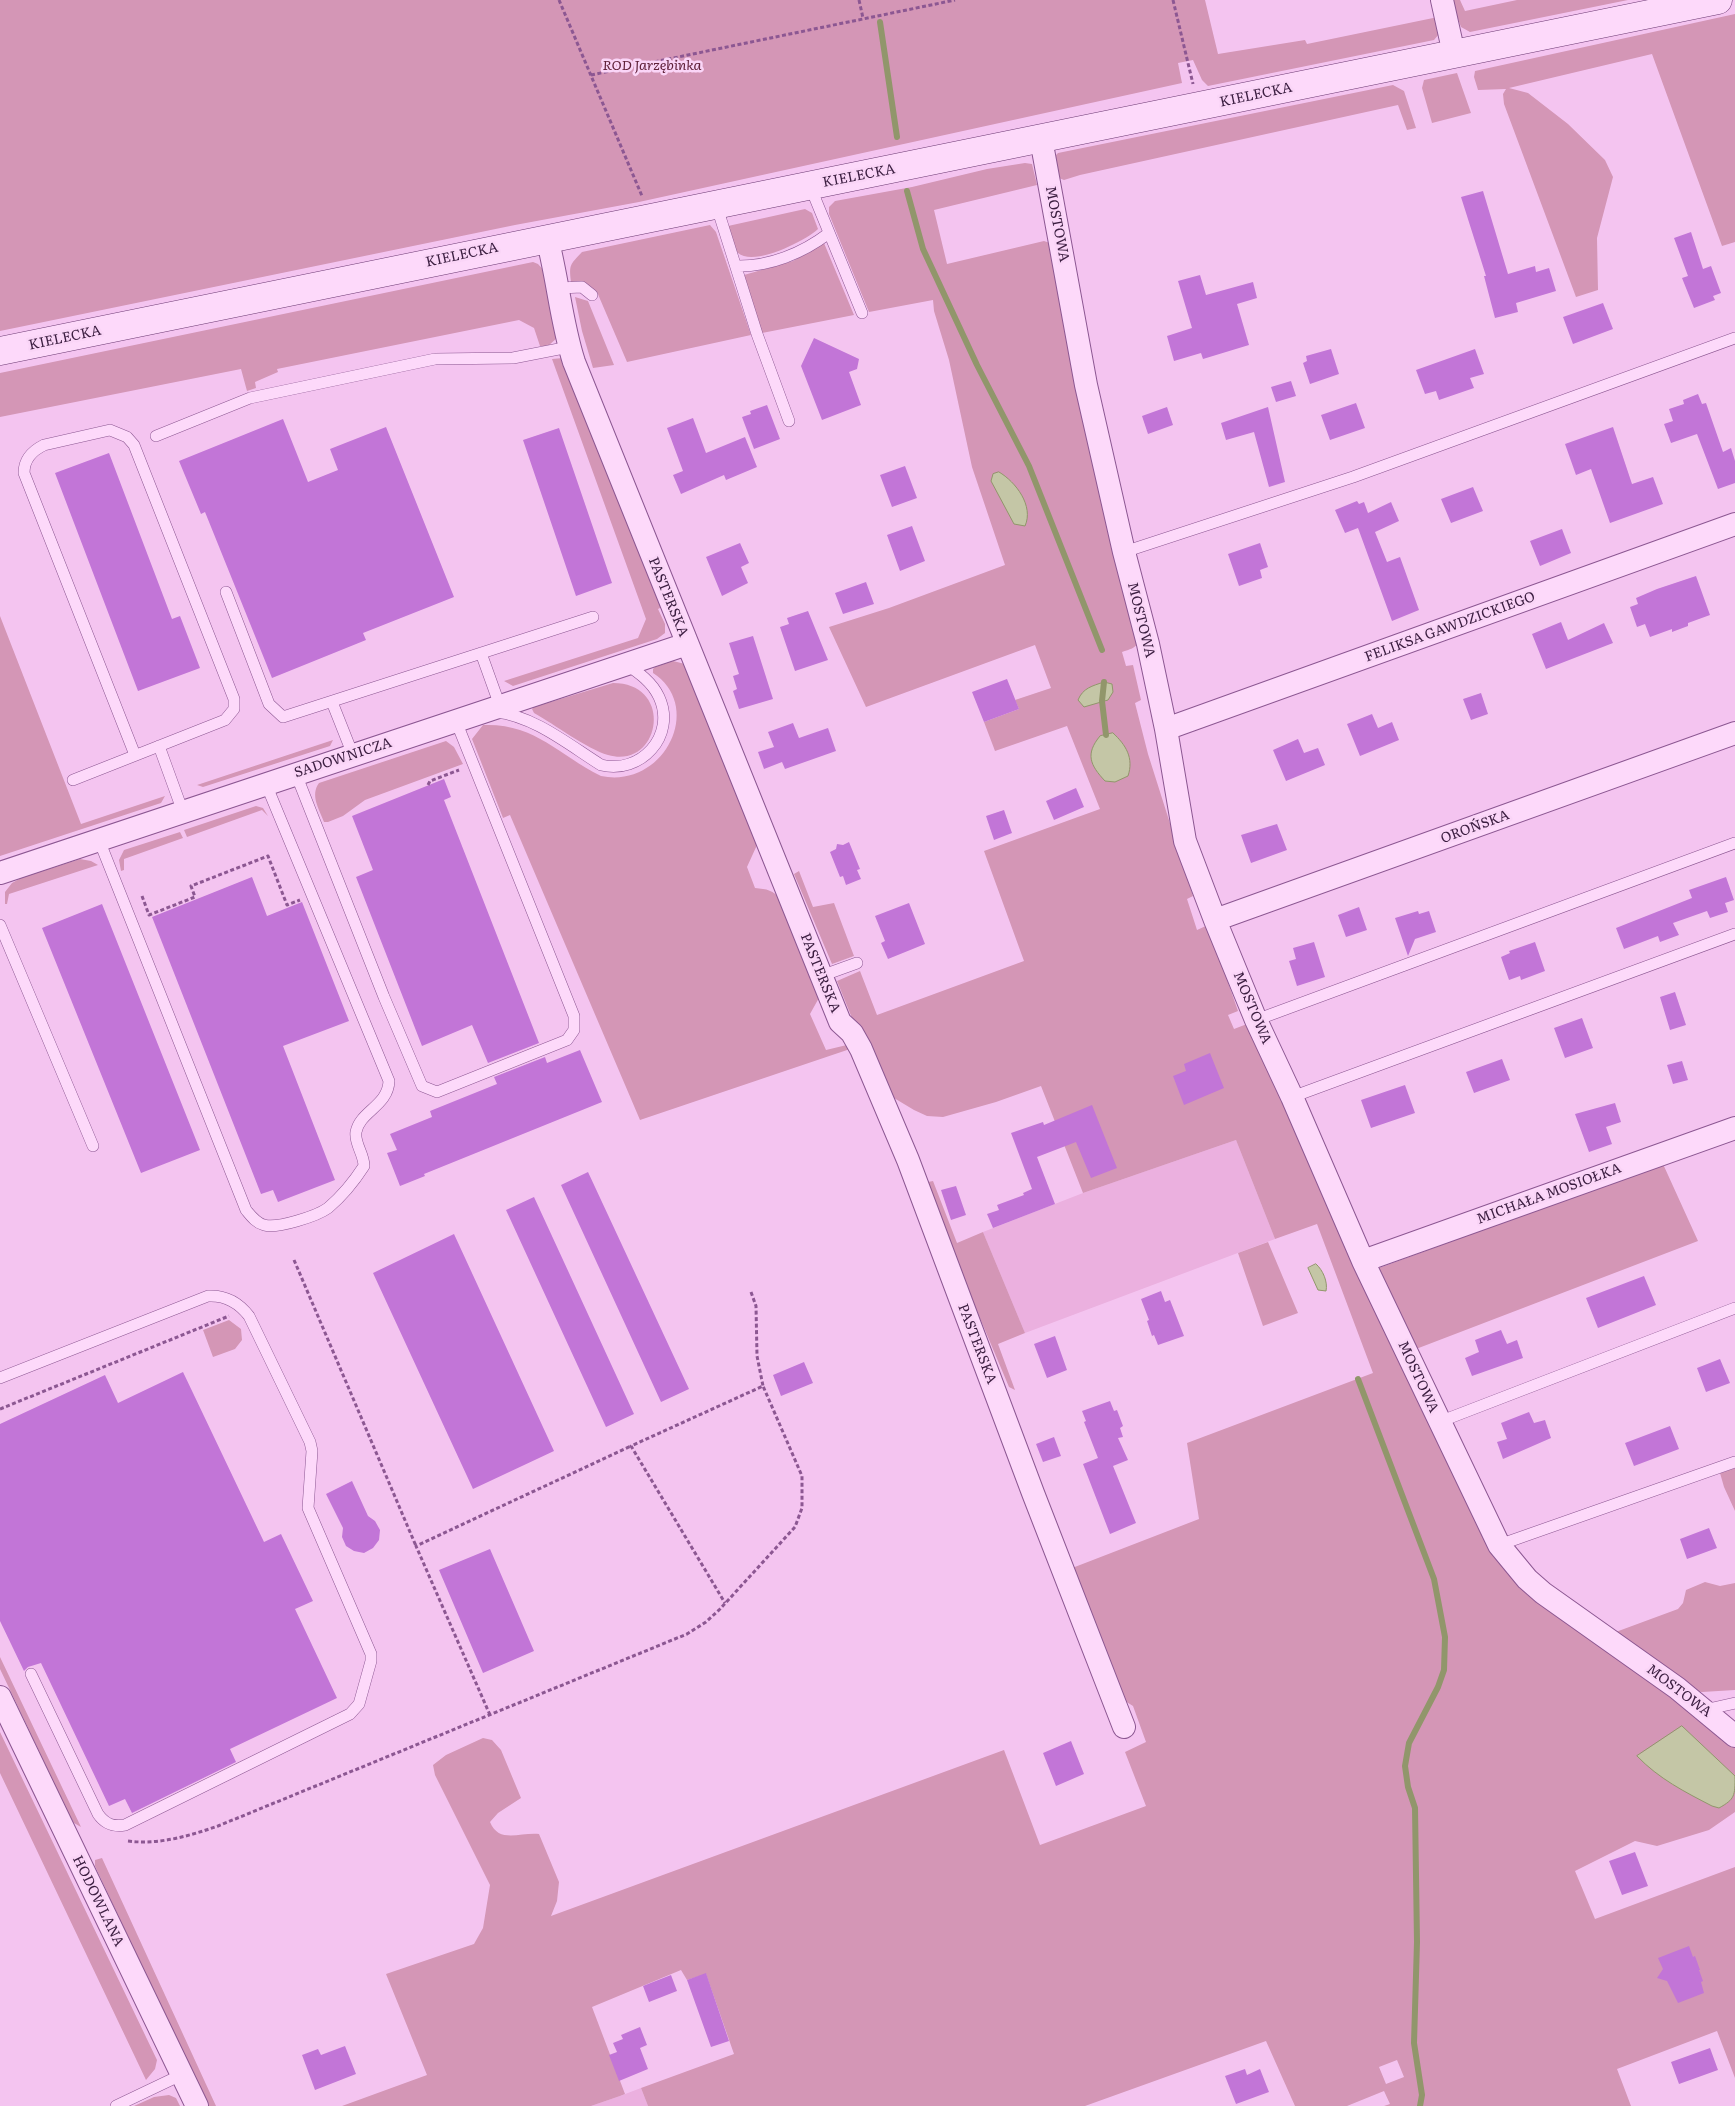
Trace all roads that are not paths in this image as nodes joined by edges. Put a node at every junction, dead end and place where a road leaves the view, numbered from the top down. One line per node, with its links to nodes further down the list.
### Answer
1 (1442, 0): 3 (street)
2 (1718, 0): 3 (main road, KIELECKA)
3 (1454, 54): 4 (main road, KIELECKA)
4 (1041, 139): 5 (main road, KIELECKA); 19 (street, MOSTOWA)
5 (810, 186): 6 (main road, KIELECKA); 7 (lane)
6 (716, 204): 8 (main road, KIELECKA); 9 (lane)
7 (829, 233): 9 (lane); 12 (lane)
8 (547, 238): 10 (street, PASTERSKA); 15 (main road, KIELECKA)
9 (736, 266): 16 (lane)
10 (559, 288): 11 (lane); 14 (street, PASTERSKA)
11 (592, 295)
12 (862, 313)
13 (1735, 338): 19 (lane)
14 (569, 347): 17 (lane); 22 (street, PASTERSKA)
15 (0, 351)
16 (789, 421)
17 (156, 436)
18 (1735, 524): 28 (street, FELIKSA GAWDZICKIEGO)
19 (1124, 552): 28 (street, MOSTOWA)
20 (226, 592): 25 (lane)
21 (593, 617): 23 (lane)
22 (687, 644): 24 (street, SADOWNICZA); 44 (street, PASTERSKA)
23 (482, 653): 25 (lane); 26 (lane)
24 (626, 664): 26 (street, SADOWNICZA); 26 (lane)
25 (332, 702): 32 (lane)
26 (492, 709): 27 (street, SADOWNICZA)
27 (456, 721): 32 (street, SADOWNICZA); 33 (lane)
28 (1166, 729): 40 (street, MOSTOWA)
29 (1735, 733): 40 (street, OROŃSKA)
30 (159, 746): 31 (lane); 31 (lane); 36 (lane)
31 (135, 755): 34 (lane)
32 (353, 755): 33 (street, SADOWNICZA)
33 (296, 774): 35 (street, SADOWNICZA)
34 (73, 780)
35 (266, 784): 36 (street, SADOWNICZA); 37 (lane)
36 (183, 812): 37 (street, SADOWNICZA)
37 (99, 840): 39 (street, SADOWNICZA)
38 (1735, 843): 45 (lane)
39 (0, 873)
40 (1215, 920): 45 (street, MOSTOWA)
41 (0, 925): 48 (lane)
42 (1735, 934): 46 (lane)
43 (857, 963): 44 (lane)
44 (821, 976): 59 (street, PASTERSKA)
45 (1256, 1020): 46 (street, MOSTOWA)
46 (1292, 1097): 49 (street, MOSTOWA)
47 (1735, 1128): 49 (street, MICHAŁA MOSIOŁKA)
48 (93, 1146)
49 (1363, 1261): 52 (street, MOSTOWA)
50 (1735, 1308): 52 (lane)
51 (0, 1378): 55 (lane)
52 (1439, 1422): 54 (street, MOSTOWA)
53 (1735, 1462): 54 (lane)
54 (1499, 1545): 58 (street, MOSTOWA)
55 (31, 1674)
56 (0, 1697): 61 (street, HODOWLANA)
57 (1735, 1703): 58 (lane)
58 (1704, 1710): 60 (street, MOSTOWA)
59 (1124, 1727)
60 (1735, 1736)
61 (181, 2075): 62 (lane); 63 (street, HODOWLANA)
62 (116, 2106)
63 (197, 2106)

